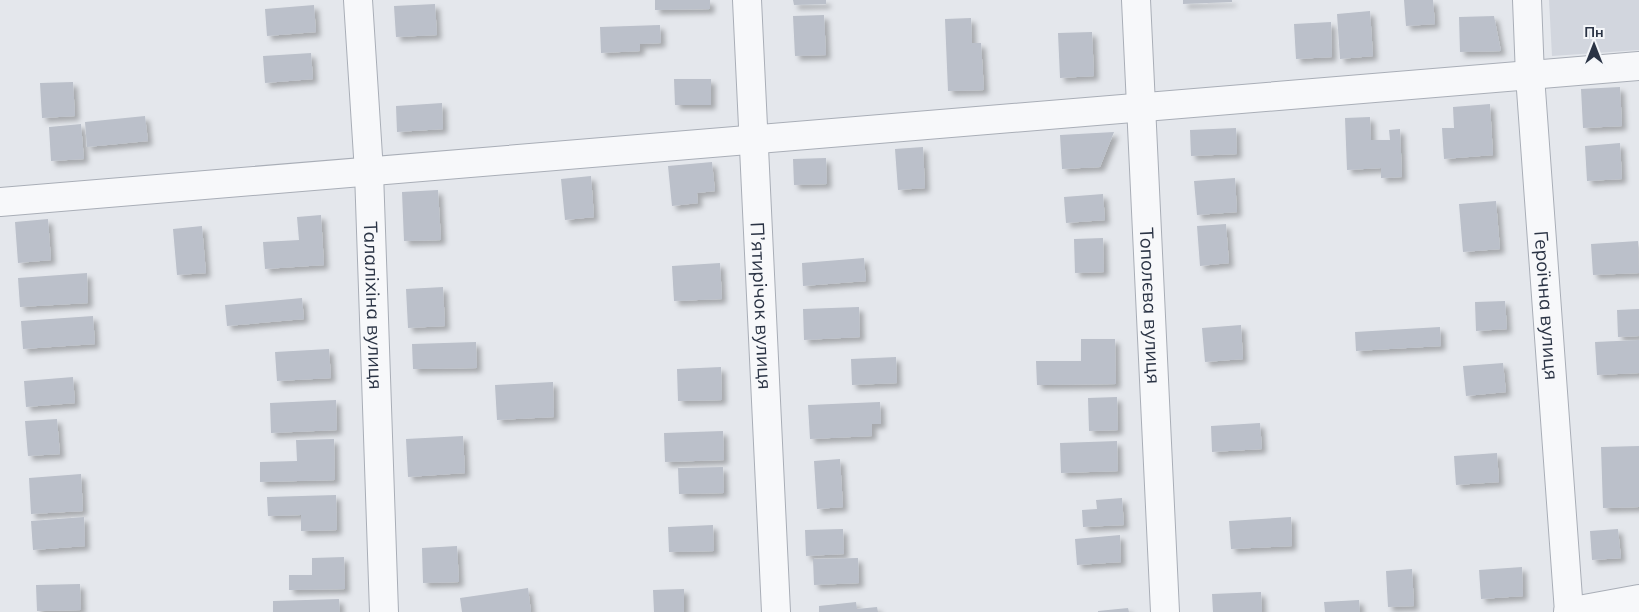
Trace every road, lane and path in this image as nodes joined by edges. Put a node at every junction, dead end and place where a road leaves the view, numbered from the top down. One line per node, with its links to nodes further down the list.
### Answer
1 (358, 0): 9 (street, Талаліхіна вулиця)
2 (747, 0): 8 (street, П’ятирічок вулиця)
3 (1136, 0): 7 (street, Тополєва вулиця)
4 (1527, 0): 6 (street, Героїчна вулиця)
5 (1639, 66): 6 (street)
6 (1530, 76): 7 (street); 15 (street, Героїчна вулиця)
7 (1141, 108): 8 (street); 14 (street, Тополєва вулиця)
8 (754, 140): 9 (street); 13 (street, П’ятирічок вулиця)
9 (369, 172): 10 (street); 12 (street, Талаліхіна вулиця)
10 (0, 202)
11 (1639, 599): 15 (street)
12 (384, 612)
13 (776, 612)
14 (1165, 612)
15 (1569, 612)

